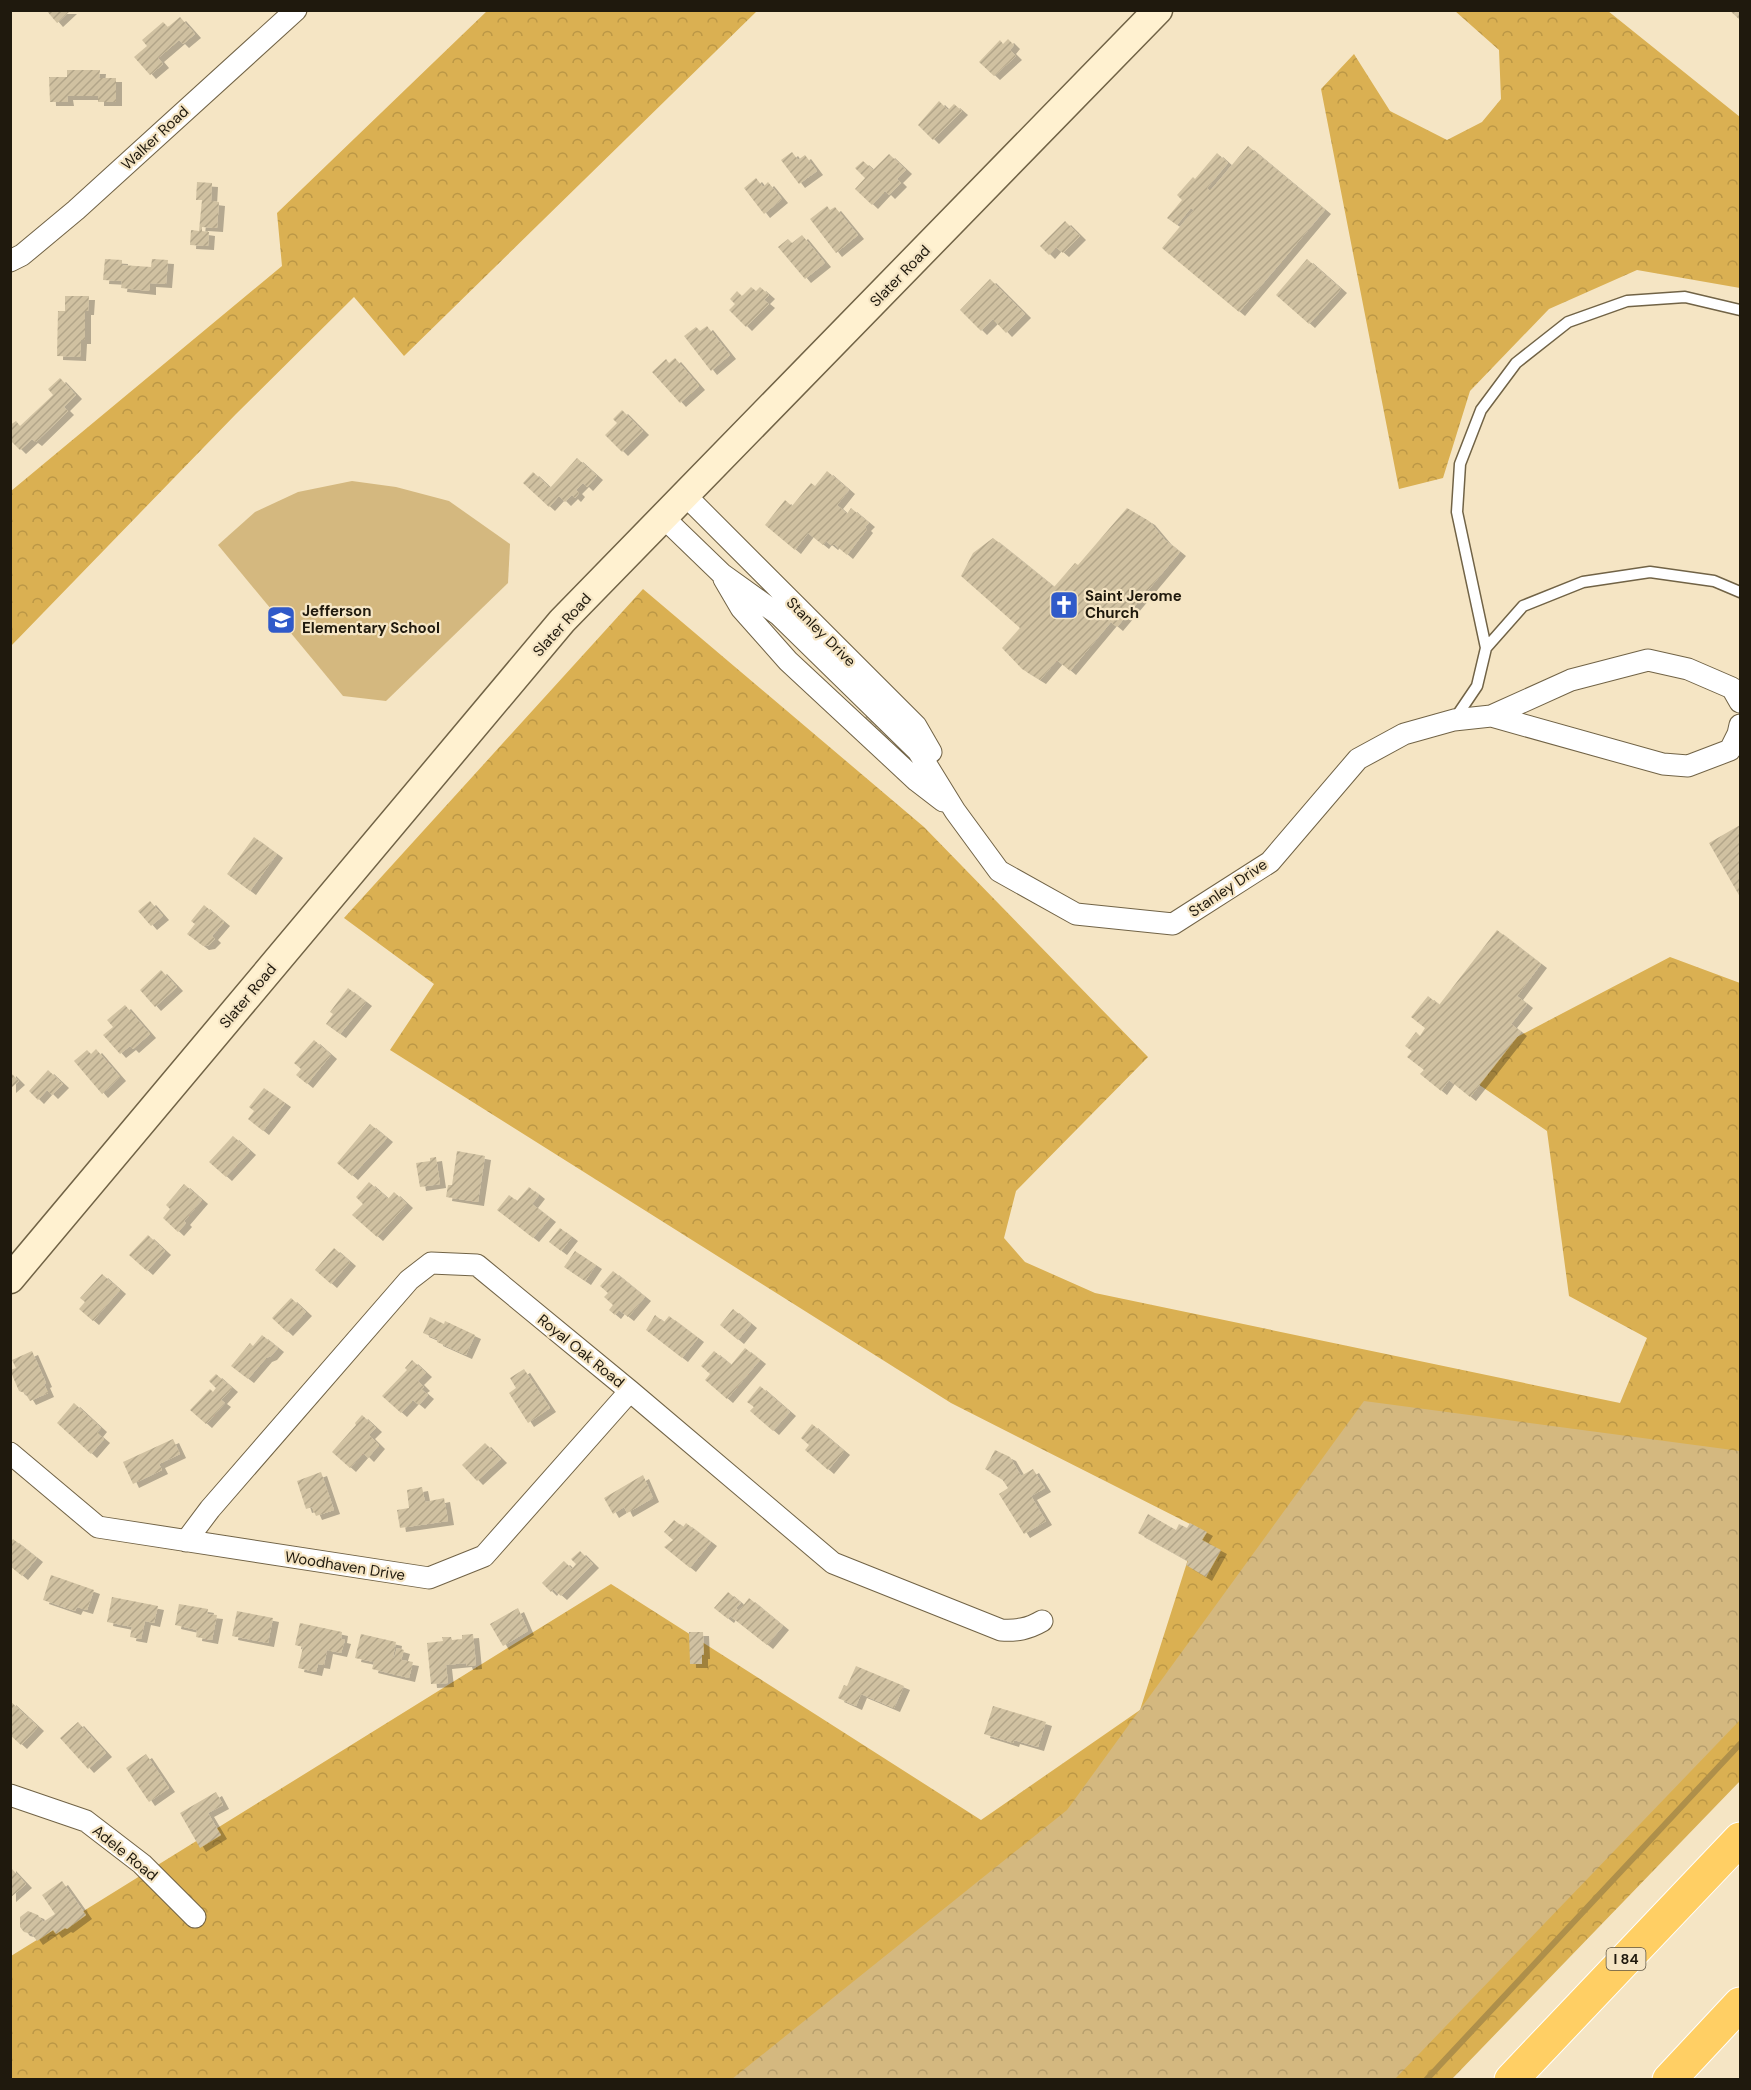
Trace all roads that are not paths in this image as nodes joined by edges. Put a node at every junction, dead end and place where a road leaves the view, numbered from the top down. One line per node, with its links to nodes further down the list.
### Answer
1 (296, 10): 3 (street, Walker Road)
2 (1158, 10): 5 (main road, Slater Road)
3 (10, 261)
4 (1740, 310): 8 (lane)
5 (686, 496): 6 (main road, Slater Road); 13 (street, Stanley Drive)
6 (664, 518): 13 (street, Stanley Drive); 14 (main road, Slater Road)
7 (1740, 592): 8 (lane)
8 (1486, 648): 11 (lane)
9 (1740, 702): 10 (street, Stanley Drive)
10 (1491, 716): 11 (street, Stanley Drive); 12 (street, Stanley Drive)
11 (1454, 720): 13 (street, Stanley Drive)
12 (1740, 725)
13 (955, 811)
14 (10, 1279)
15 (630, 1391): 17 (street, Woodhaven Drive); 17 (street, Royal Oak Road); 18 (street, Royal Oak Road)
16 (10, 1453): 17 (street, Woodhaven Drive)
17 (186, 1541)
18 (1042, 1621)
19 (10, 1795): 21 (street, Adele Road)
20 (1740, 1839): 23 (highway, I 84)
21 (195, 1917)
22 (1740, 2004): 24 (highway)
23 (1511, 2079)
24 (1669, 2079)

